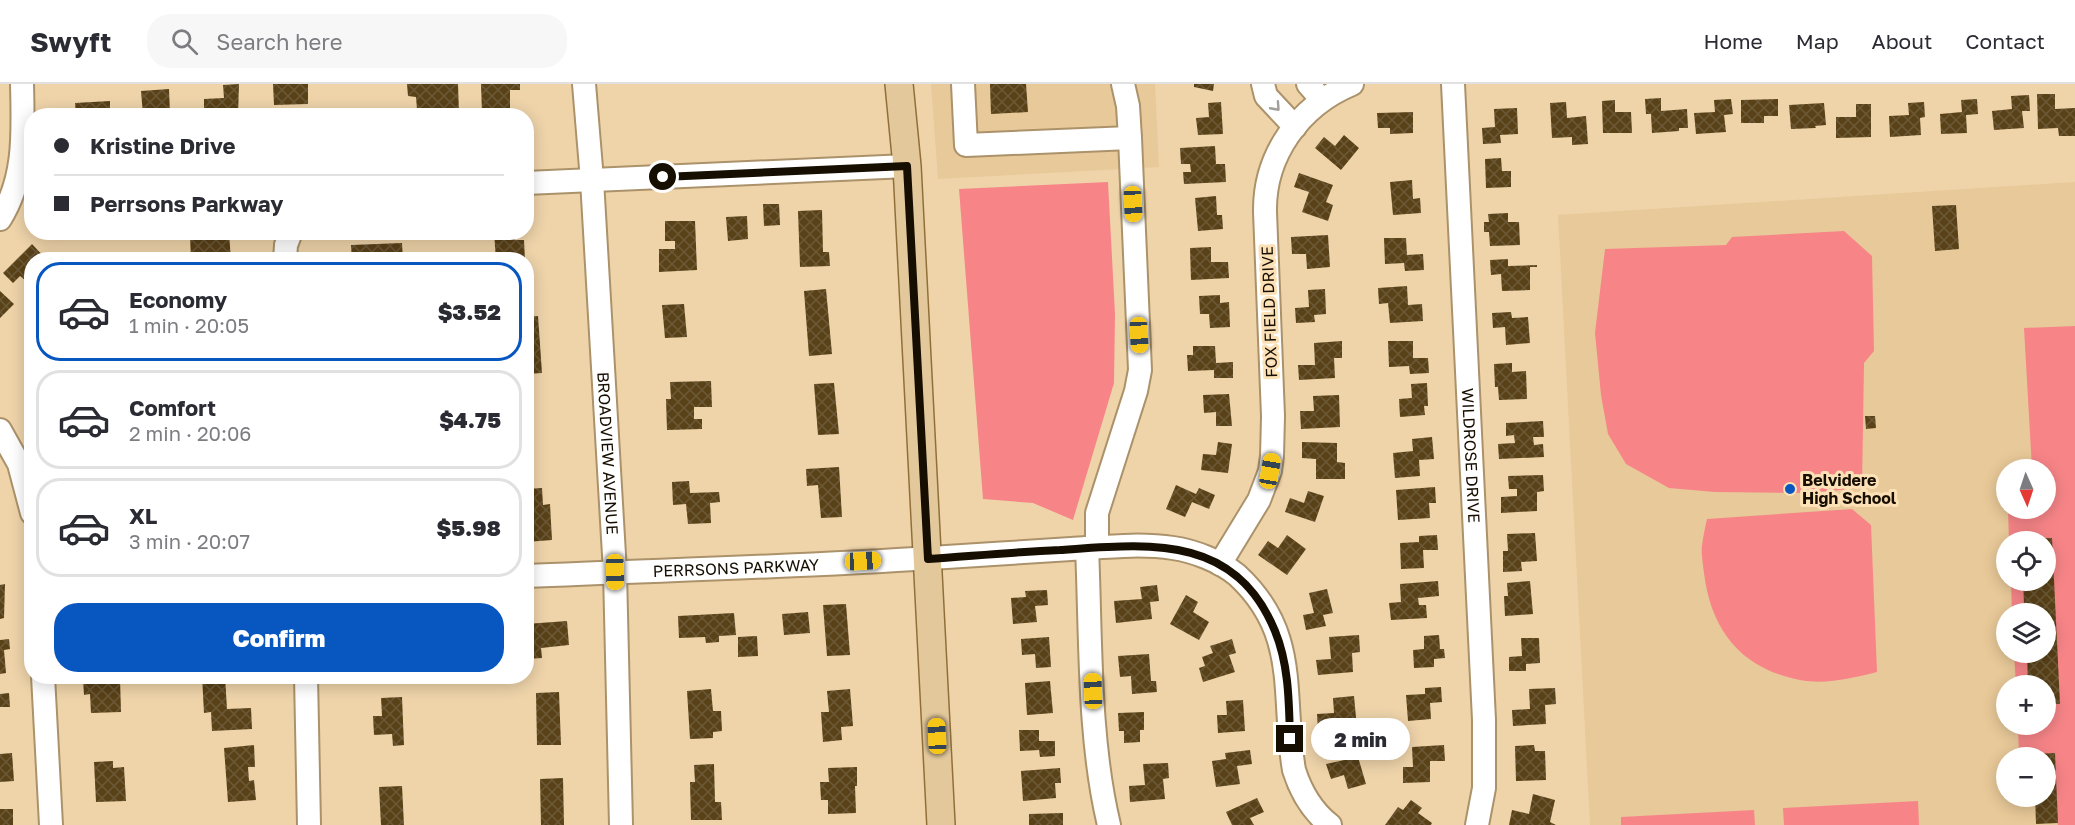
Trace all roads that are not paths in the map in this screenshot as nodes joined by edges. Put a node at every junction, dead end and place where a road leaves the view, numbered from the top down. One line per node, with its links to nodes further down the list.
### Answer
1 (22, 84): 15 (street)
2 (584, 84): 13 (street, BROADVIEW AVENUE)
3 (899, 84): 12 (main road)
4 (963, 84): 11 (street)
5 (1123, 84): 11 (street)
6 (1263, 84): 10 (street, one-way to 10)
7 (1352, 84): 9 (street, FOX FIELD DRIVE)
8 (1453, 84): 31 (street, WILDROSE DRIVE)
9 (1315, 92): 10 (street, FOX FIELD DRIVE)
10 (1294, 127): 20 (street, FOX FIELD DRIVE)
11 (1130, 138): 18 (street)
12 (907, 166): 13 (street); 19 (main road)
13 (592, 180): 14 (street); 21 (street, BROADVIEW AVENUE)
14 (534, 183)
15 (0, 219)
16 (0, 430): 17 (street)
17 (24, 485)
18 (1092, 548): 19 (street, PERRSONS PARKWAY); 20 (street, PERRSONS PARKWAY); 29 (street)
19 (928, 559): 21 (street, PERRSONS PARKWAY); 28 (main road)
20 (1220, 564): 30 (street, PERRSONS PARKWAY)
21 (615, 572): 22 (street, PERRSONS PARKWAY); 27 (street, BROADVIEW AVENUE)
22 (534, 576)
23 (43, 684): 25 (street)
24 (306, 684): 26 (street)
25 (51, 825)
26 (309, 825)
27 (621, 825)
28 (941, 825)
29 (1109, 825)
30 (1330, 825)
31 (1477, 825)

